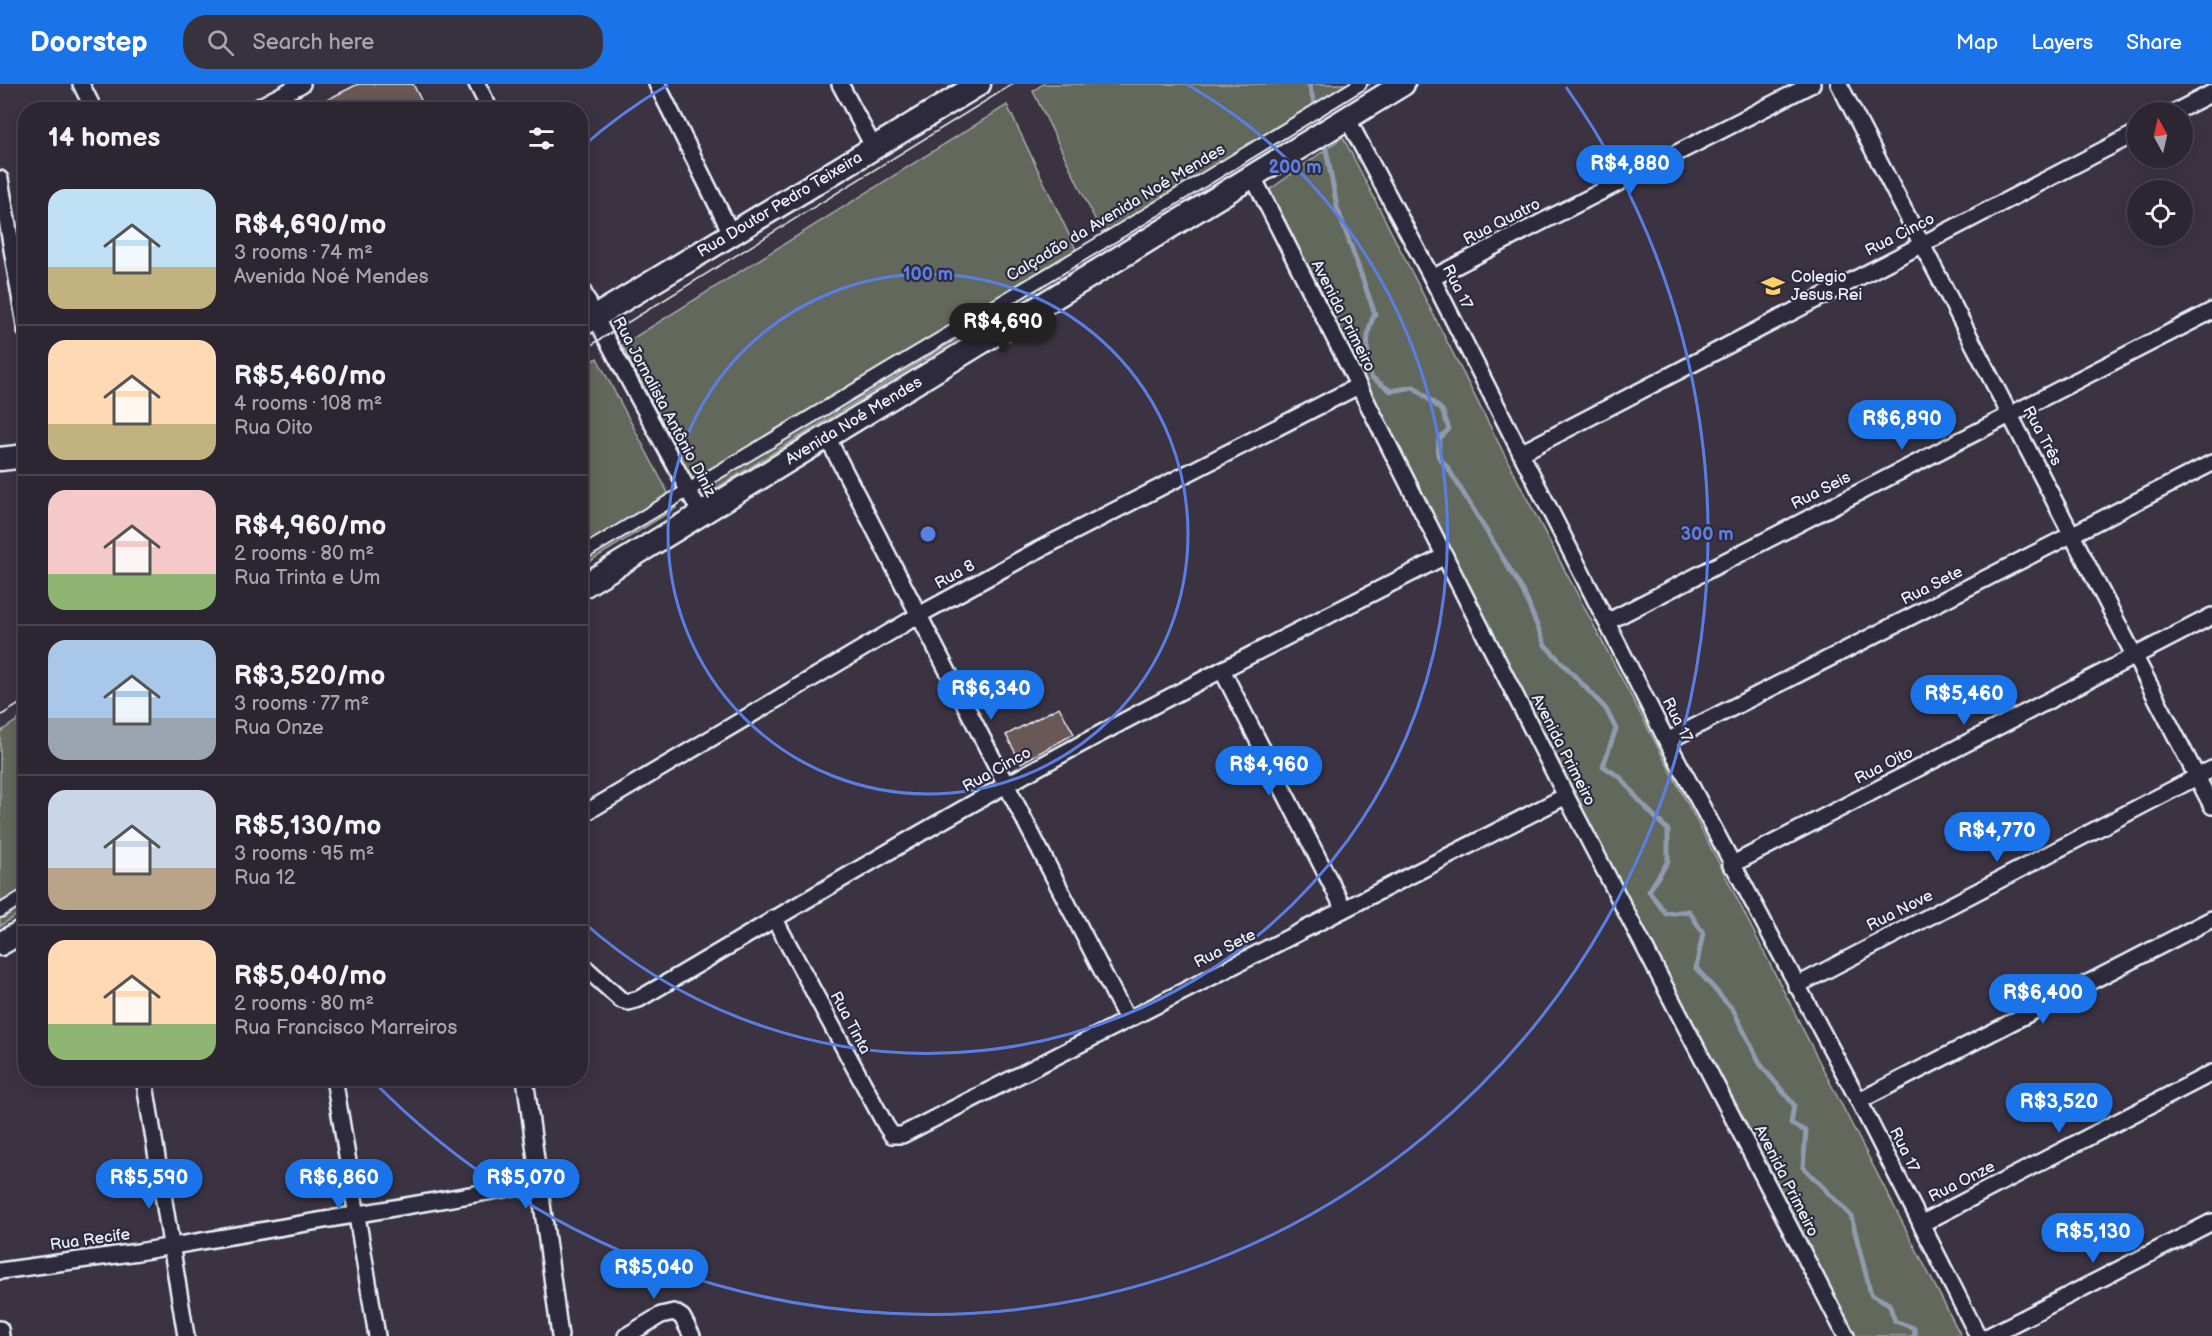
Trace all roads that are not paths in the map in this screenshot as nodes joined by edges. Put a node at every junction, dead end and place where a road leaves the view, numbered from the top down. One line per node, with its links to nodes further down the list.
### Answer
1 (81, 84): 12 (street)
2 (477, 84): 14 (street)
3 (657, 84): 21 (street)
4 (840, 84): 18 (street)
5 (979, 84): 18 (main road, Rua Doutor Pedro Teixeira)
6 (1360, 84): 34 (street, Calçadão da Avenida Noé Mendes)
7 (1403, 84): 16 (main road, Avenida Noé Mendes)
8 (1812, 84): 23 (street, Rua Quatro)
9 (1839, 84): 22 (street, Rua Três)
10 (298, 85): 13 (street)
11 (2212, 93): 15 (street)
12 (90, 102)
13 (267, 102)
14 (486, 102)
15 (2193, 103)
16 (1347, 118): 19 (main road, Avenida Noé Mendes); 23 (street, Rua 17)
17 (2127, 138): 22 (street, Rua Cinco)
18 (874, 148): 21 (main road, Rua Doutor Pedro Teixeira)
19 (1254, 177): 27 (street, Avenida Primeiro); 29 (main road, Avenida Noé Mendes)
20 (0, 179): 24 (street)
21 (732, 235): 26 (main road, Rua Doutor Pedro Teixeira)
22 (1921, 244): 28 (street, Rua Três); 30 (street, Rua Cinco)
23 (1432, 278): 30 (street, Rua 17)
24 (18, 284)
25 (2212, 311): 28 (street, Rua Seis)
26 (588, 321): 34 (street, Rua Jornalista Antônio Diniz)
27 (1358, 386): 38 (street, Avenida Primeiro); 40 (street, Rua 8)
28 (2010, 414): 36 (street, Rua Três); 42 (street, Rua Seis)
29 (828, 437): 35 (main road, Avenida Noé Mendes); 40 (street)
30 (1521, 453): 42 (street, Rua 17)
31 (18, 457): 32 (main road)
32 (0, 459)
33 (2212, 463): 36 (street, Rua Sete)
34 (687, 489): 35 (street, Rua Jornalista Antônio Diniz); 37 (street, Calçadão da Avenida Noé Mendes)
35 (701, 514): 39 (main road, Avenida Noé Mendes)
36 (2073, 535): 43 (street, Rua Três); 45 (street, Rua Sete)
37 (588, 550)
38 (1444, 556): 44 (street, Rua Cinco); 49 (street, Avenida Primeiro)
39 (588, 583)
40 (919, 615): 48 (street); 51 (street, Rua 8)
41 (2212, 616): 43 (street, Rua Oito)
42 (1607, 622): 45 (street, Rua 17)
43 (2135, 656): 47 (street, Rua Três); 52 (street, Rua Oito)
44 (1222, 670): 48 (street, Rua Cinco); 54 (street)
45 (1667, 741): 52 (street, Rua 17)
46 (2212, 769): 47 (street, Rua Nove)
47 (2197, 777): 50 (street, Rua Três); 61 (street, Rua Nove)
48 (1006, 785): 56 (street, Rua Cinco); 62 (street)
49 (1566, 796): 54 (street, Rua Sete); 82 (street, Avenida Primeiro)
50 (2212, 806)
51 (588, 811)
52 (1731, 865): 61 (street, Rua 17)
53 (18, 900): 55 (street)
54 (1344, 909): 62 (street, Rua Sete)
55 (0, 911)
56 (774, 918): 60 (street, Rua Cinco); 68 (street, Rua Tinta)
57 (2212, 919): 67 (street)
58 (18, 934): 59 (main road)
59 (0, 944)
60 (588, 970)
61 (1796, 986): 67 (street, Rua 17)
62 (1127, 1019): 68 (street, Rua Sete)
63 (2212, 1073): 72 (street, Rua Onze)
64 (145, 1086): 73 (street)
65 (335, 1086): 70 (street)
66 (526, 1086): 69 (street)
67 (1859, 1101): 72 (street, Rua 17)
68 (902, 1135)
69 (539, 1183): 70 (street, Rua Recife); 79 (street)
70 (356, 1214): 73 (street, Rua Recife); 78 (street)
71 (2212, 1222): 84 (street)
72 (1921, 1224): 83 (street, Rua 17)
73 (172, 1246): 74 (street, Rua Recife); 77 (street)
74 (0, 1271)
75 (0, 1329): 76 (street)
76 (1, 1336)
77 (186, 1336)
78 (377, 1336)
79 (560, 1336)
80 (626, 1336): 81 (street)
81 (692, 1336)
82 (1846, 1336)
83 (1978, 1336)
84 (1989, 1336)

